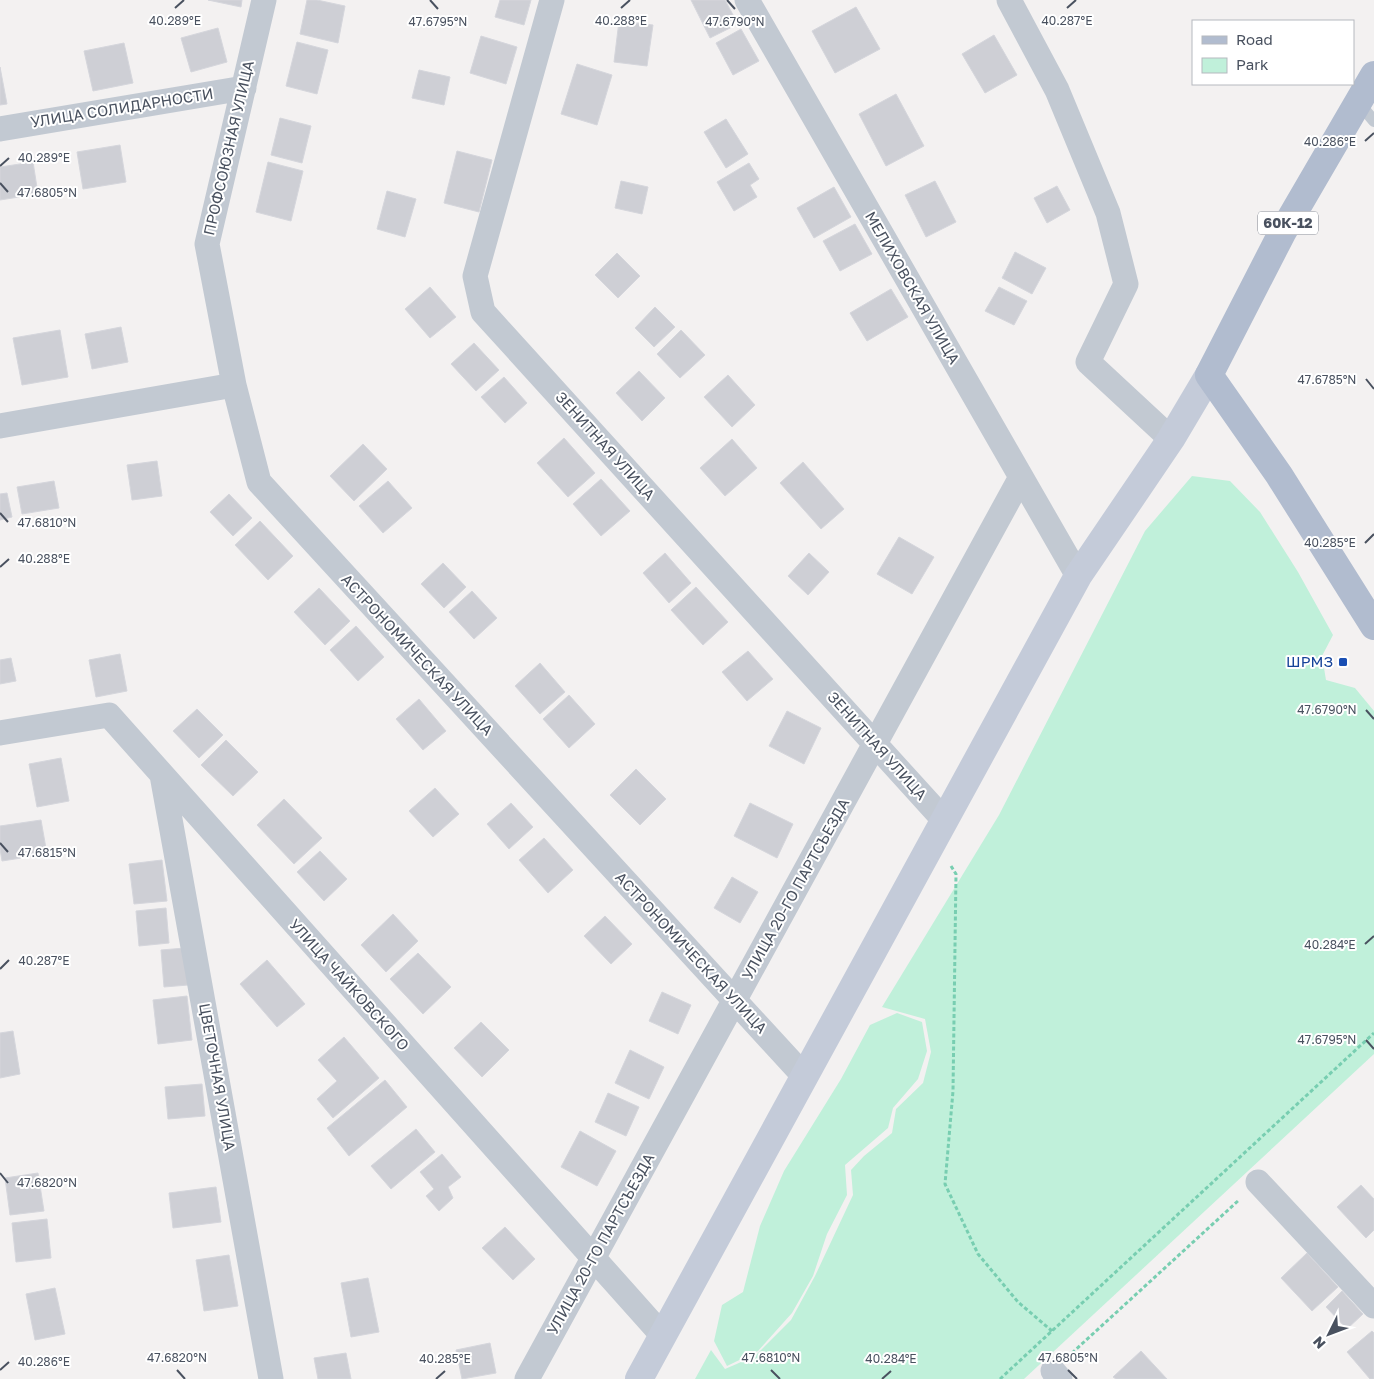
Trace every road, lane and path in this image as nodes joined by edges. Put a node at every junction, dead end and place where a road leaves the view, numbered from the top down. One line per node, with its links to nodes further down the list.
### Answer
1 (264, 0): 6 (street, ПРОФСОЮЗНАЯ УЛИЦА)
2 (552, 0): 17 (street, ЗЕНИТНАЯ УЛИЦА)
3 (747, 0): 13 (street, МЕЛИХОВСКАЯ УЛИЦА)
4 (1009, 0): 12 (street)
5 (1374, 75): 7 (main road, 60К-12)
6 (244, 88): 8 (street, УЛИЦА СОЛИДАРНОСТИ); 10 (street, ПРОФСОЮЗНАЯ УЛИЦА)
7 (1366, 112): 9 (main road, 60К-12)
8 (0, 129)
9 (1209, 375): 12 (main road); 15 (main road)
10 (234, 385): 11 (street); 20 (street, АСТРОНОМИЧЕСКАЯ УЛИЦА)
11 (0, 426)
12 (1171, 439): 14 (main road)
13 (1021, 477): 14 (street, МЕЛИХОВСКАЯ УЛИЦА); 17 (street, УЛИЦА 20-ГО ПАРТСЪЕЗДА)
14 (1078, 576): 19 (main road)
15 (1374, 626)
16 (0, 733): 18 (street, УЛИЦА ЧАЙКОВСКОГО)
17 (875, 744): 19 (street, ЗЕНИТНАЯ УЛИЦА); 20 (street, УЛИЦА 20-ГО ПАРТСЪЕЗДА)
18 (162, 775): 24 (street, УЛИЦА ЧАЙКОВСКОГО); 29 (street, ЦВЕТОЧНАЯ УЛИЦА)
19 (939, 830): 22 (main road); 26 (path)
20 (734, 1000): 22 (street, АСТРОНОМИЧЕСКАЯ УЛИЦА); 24 (street, УЛИЦА 20-ГО ПАРТСЪЕЗДА)
21 (1374, 1033): 26 (path)
22 (804, 1076): 27 (main road)
23 (1258, 1182): 25 (street); 28 (path)
24 (593, 1258): 27 (street, УЛИЦА ЧАЙКОВСКОГО); 30 (street, УЛИЦА 20-ГО ПАРТСЪЕЗДА)
25 (1374, 1306)
26 (1052, 1332): 32 (path)
27 (663, 1336): 31 (main road)
28 (1057, 1375)
29 (271, 1379)
30 (527, 1379)
31 (639, 1379)
32 (1000, 1379)

